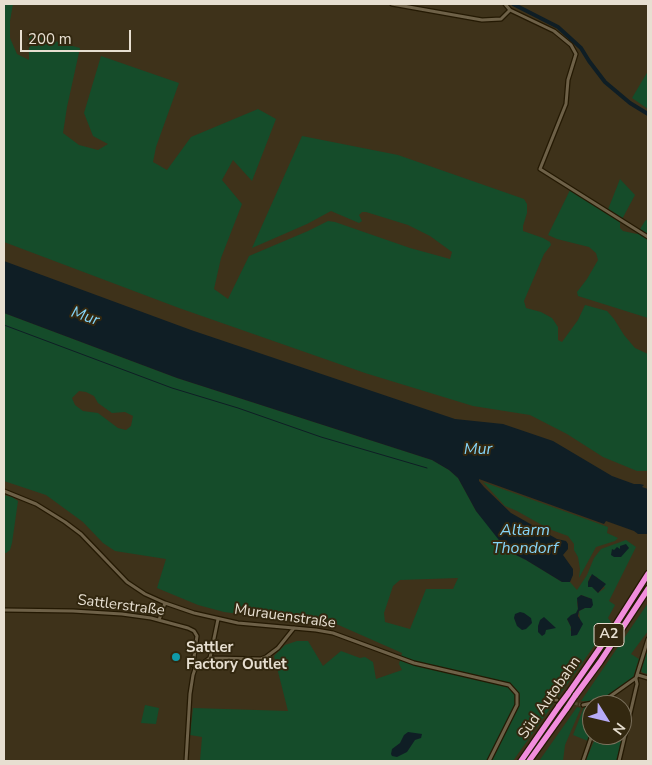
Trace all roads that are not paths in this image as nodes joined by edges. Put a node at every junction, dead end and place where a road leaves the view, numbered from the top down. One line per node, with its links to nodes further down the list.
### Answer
1 (392, 4): 3 (street)
2 (505, 4): 3 (street)
3 (510, 10): 4 (street)
4 (648, 237)
5 (4, 491): 8 (street, Murauenstraße)
6 (648, 574): 22 (highway, Süd Autobahn / A2, bridge)
7 (648, 589): 23 (highway, Süd Autobahn / A2, bridge)
8 (164, 603): 10 (street, Murauenstraße); 11 (street)
9 (4, 610): 11 (street, Sattlerstraße)
10 (218, 619): 12 (street, Murauenstraße); 14 (street)
11 (159, 620): 15 (street, Sattlerstraße)
12 (294, 628): 14 (street); 21 (street, Murauenstraße)
13 (648, 639): 16 (street)
14 (210, 658): 15 (street)
15 (196, 669): 20 (street, Sattlerstraße)
16 (637, 677): 17 (street); 18 (street); 25 (street)
17 (648, 678)
18 (612, 695)
19 (589, 745): 24 (street)
20 (186, 761)
21 (489, 761)
22 (521, 761)
23 (529, 761)
24 (583, 761)
25 (619, 761)

